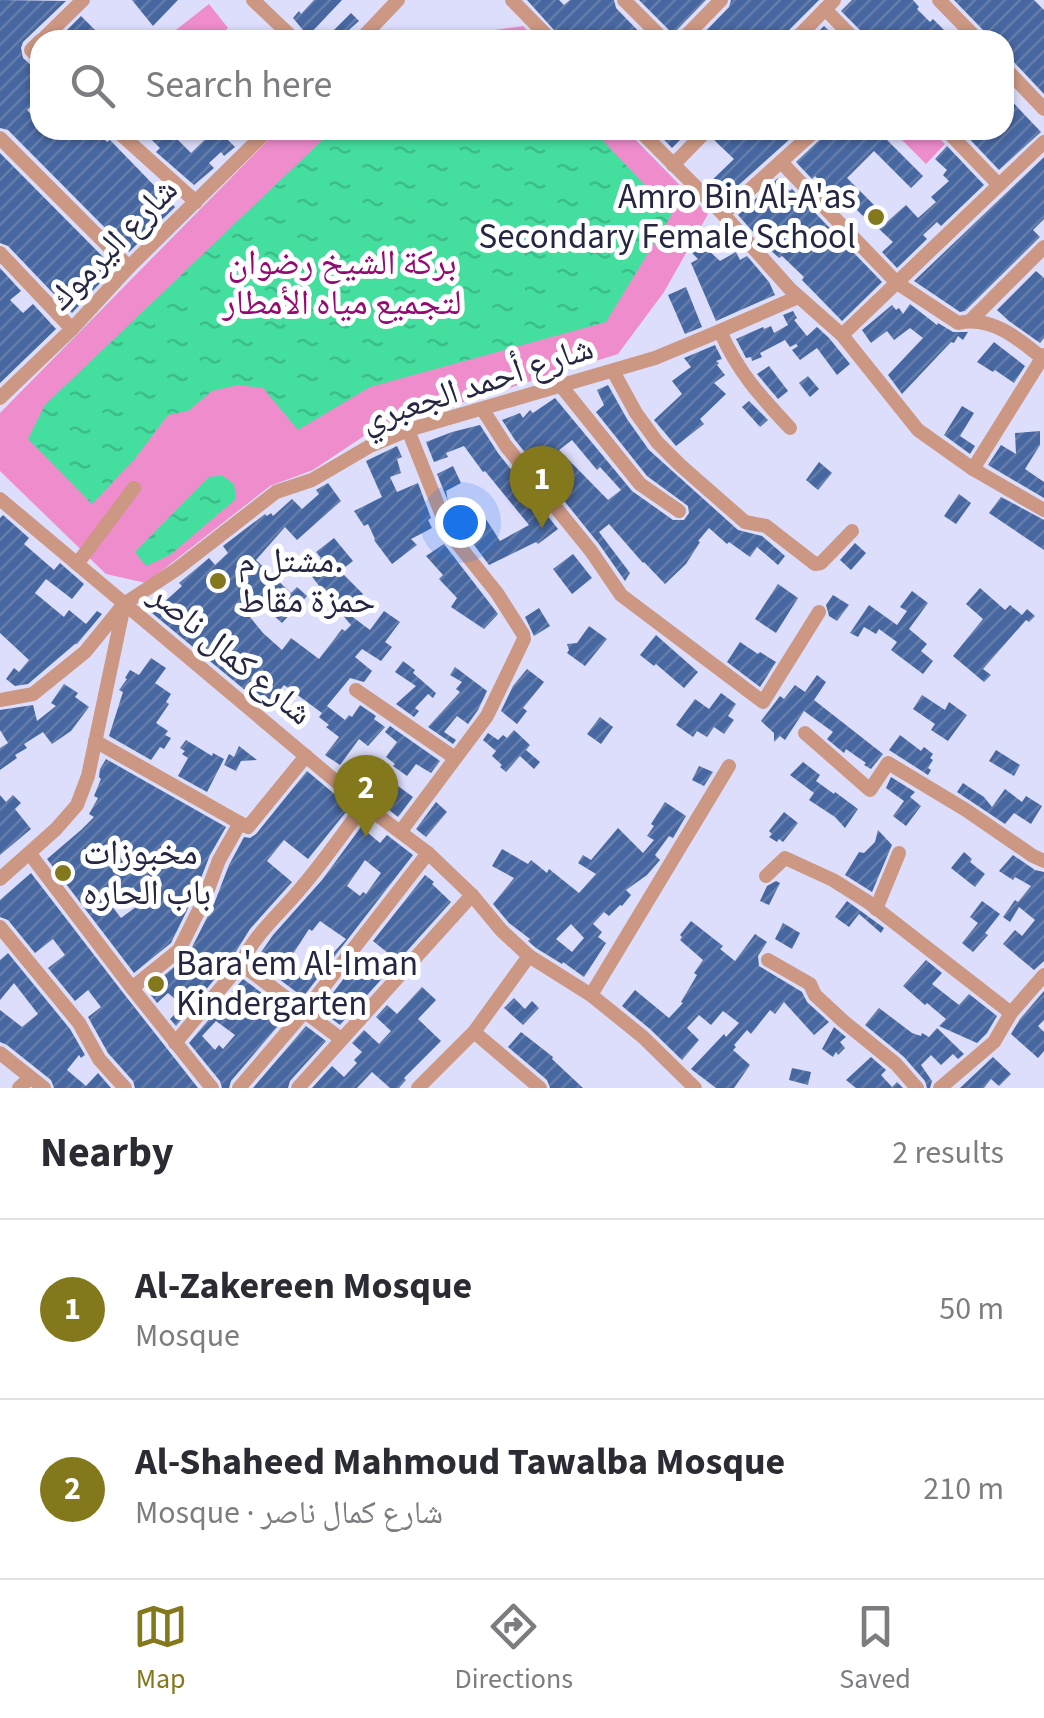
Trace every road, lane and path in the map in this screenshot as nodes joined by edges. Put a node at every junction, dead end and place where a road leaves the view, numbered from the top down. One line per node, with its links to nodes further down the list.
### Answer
1 (83, 0): 9 (street)
2 (253, 0): 10 (street)
3 (398, 0): 11 (street)
4 (512, 0): 12 (street)
5 (624, 0): 13 (street)
6 (721, 0): 14 (street)
7 (939, 0): 17 (street)
8 (830, 5): 15 (street); 16 (street)
9 (52, 30)
10 (284, 30)
11 (370, 30)
12 (541, 30)
13 (654, 30)
14 (692, 30)
15 (804, 30)
16 (848, 30)
17 (968, 30)
18 (1014, 78): 19 (street)
19 (1044, 110)
20 (0, 138): 35 (street)
21 (127, 140): 31 (street)
22 (258, 140): 31 (street, شارع اليرموك)
23 (649, 140): 29 (street)
24 (697, 140): 29 (street)
25 (805, 140): 28 (street)
26 (956, 140): 30 (street)
27 (1044, 142): 30 (street)
28 (782, 162): 32 (street); 36 (street)
29 (673, 165): 32 (street)
30 (999, 184): 36 (street)
31 (196, 202): 35 (street, شارع اليرموك)
32 (723, 214): 37 (street)
33 (0, 253): 39 (street)
34 (1041, 255): 38 (street)
35 (130, 267): 39 (street, شارع اليرموك)
36 (897, 283): 38 (street); 41 (street)
37 (798, 296): 40 (street, شارع أحمد الجعبري); 41 (street)
38 (971, 320): 42 (street)
39 (72, 329): 45 (street, شارع اليرموك)
40 (720, 331): 43 (street, شارع أحمد الجعبري); 47 (street)
41 (842, 336): 49 (street)
42 (1042, 363): 49 (street)
43 (614, 370): 44 (street, شارع أحمد الجعبري); 54 (street)
44 (562, 386): 46 (street, شارع أحمد الجعبري); 53 (street)
45 (0, 398)
46 (483, 410): 48 (street, شارع أحمد الجعبري); 57 (street)
47 (790, 428)
48 (408, 430): 56 (street, شارع أحمد الجعبري); 63 (street)
49 (973, 469): 52 (street)
50 (134, 488): 55 (street)
51 (0, 500): 55 (street, شارع كمال ناصر)
52 (1044, 510)
53 (679, 511)
54 (852, 530)
55 (77, 564): 56 (street, شارع كمال ناصر)
56 (124, 604): 59 (street, شارع أحمد الجعبري); 61 (street); 62 (street, شارع كمال ناصر)
57 (819, 612)
58 (356, 690): 63 (street)
59 (0, 700)
60 (804, 733): 71 (street)
61 (94, 741): 66 (street); 70 (street)
62 (306, 756): 65 (street, شارع كمال ناصر); 66 (street)
63 (455, 758): 67 (street)
64 (729, 766): 82 (street)
65 (364, 805): 67 (street, شارع كمال ناصر); 79 (street)
66 (240, 823): 81 (street)
67 (401, 831): 68 (street, شارع كمال ناصر)
68 (428, 853): 74 (street, شارع كمال ناصر); 83 (street)
69 (899, 853): 75 (street)
70 (30, 854): 73 (street); 81 (street)
71 (1044, 861)
72 (766, 876): 75 (street)
73 (0, 879)
74 (472, 894): 77 (street, شارع كمال ناصر); 86 (street)
75 (876, 908): 84 (street)
76 (0, 927): 91 (street)
77 (529, 956): 82 (street, شارع كمال ناصر); 85 (street)
78 (768, 960): 98 (street)
79 (241, 964): 83 (street); 87 (street)
80 (1044, 975): 84 (street)
81 (132, 988): 87 (street)
82 (591, 995): 97 (street, شارع كمال ناصر)
83 (305, 1011): 86 (street); 93 (street)
84 (1012, 1013): 99 (street)
85 (474, 1032): 95 (street); 96 (street)
86 (341, 1039): 94 (street)
87 (175, 1043): 92 (street)
88 (0, 1053): 89 (street)
89 (25, 1083): 90 (street)
90 (44, 1088)
91 (125, 1088)
92 (212, 1088)
93 (239, 1088)
94 (298, 1088)
95 (418, 1088)
96 (540, 1088)
97 (695, 1088)
98 (917, 1088)
99 (940, 1088)

